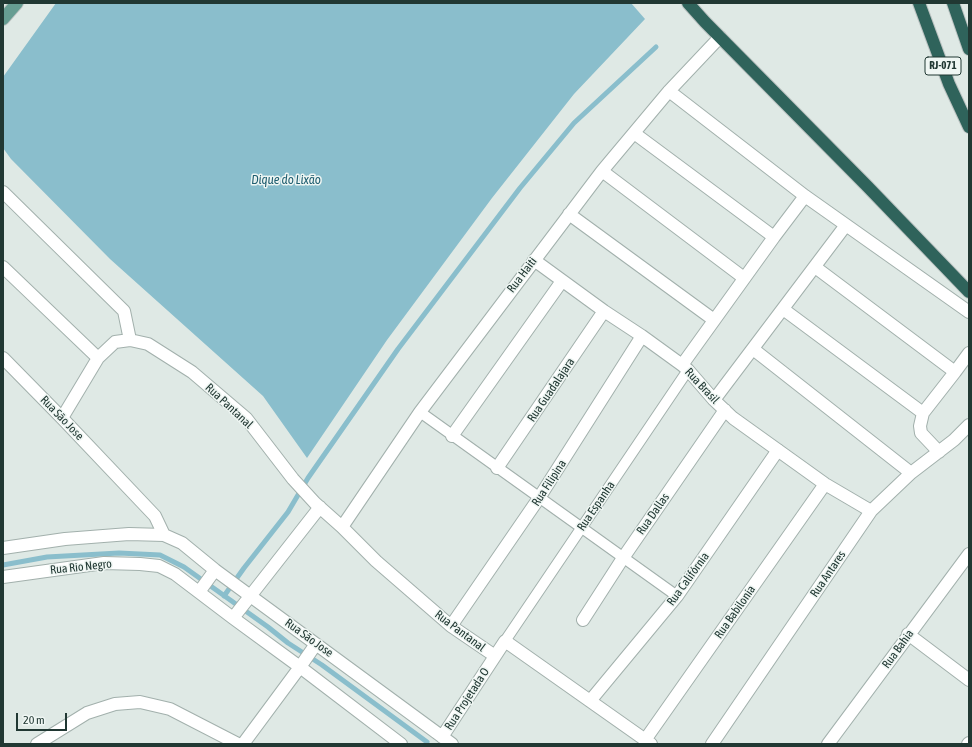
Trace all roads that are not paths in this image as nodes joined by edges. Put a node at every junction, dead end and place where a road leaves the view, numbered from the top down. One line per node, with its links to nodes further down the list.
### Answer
1 (17, 3): 5 (main road)
2 (688, 3): 6 (highway)
3 (919, 3): 9 (highway, RJ-071)
4 (953, 3): 7 (highway, RJ-071)
5 (3, 19)
6 (720, 37): 8 (street, Rua Haiti); 22 (highway)
7 (969, 49)
8 (669, 91): 10 (street, Rua Haiti); 13 (street)
9 (969, 127)
10 (634, 133): 11 (street, Rua Haiti); 16 (street)
11 (602, 171): 14 (street, Rua Haiti); 20 (street)
12 (3, 192): 28 (street)
13 (805, 196): 15 (street); 16 (street)
14 (569, 214): 17 (street, Rua Haiti); 26 (street)
15 (846, 225): 19 (street); 25 (street)
16 (774, 237): 20 (street)
17 (534, 260): 21 (street, Rua Brasil); 37 (street, Rua Haiti)
18 (3, 267): 32 (street)
19 (815, 267): 23 (street); 34 (street)
20 (744, 278): 26 (street)
21 (562, 281): 24 (street, Rua Brasil); 41 (street)
22 (969, 292)
23 (783, 309): 29 (street); 38 (street)
24 (604, 312): 27 (street, Rua Brasil); 44 (street, Rua Guadalajara)
25 (969, 312)
26 (714, 320): 33 (street)
27 (642, 336): 33 (street, Rua Brasil); 47 (street, Rua Filipina)
28 (130, 340): 32 (street); 48 (street, Rua Pantanal)
29 (753, 349): 35 (street); 45 (street)
30 (969, 353): 34 (street)
31 (3, 358): 39 (street, Rua Sāo Jose)
32 (98, 358): 39 (street)
33 (685, 368): 35 (street, Rua Brasil); 51 (lane, Rua Espanha)
34 (955, 372): 38 (street)
35 (714, 400): 36 (street, Rua Brasil)
36 (725, 410): 42 (street, Rua Brasil); 55 (street, Rua Dallas)
37 (420, 412): 41 (lane); 50 (street, Rua Haiti)
38 (923, 412): 43 (street)
39 (62, 418): 52 (street, Rua Sāo Jose)
40 (969, 425): 43 (street, Rua Antares)
41 (452, 436): 44 (lane)
42 (778, 450): 46 (street, Rua Brasil); 59 (street, Rua Califórnia)
43 (939, 452): 45 (street, Rua Antares)
44 (497, 468): 47 (lane)
45 (911, 473): 49 (street, Rua Antares)
46 (825, 484): 49 (street, Rua Brasil); 72 (street, Rua Babilonia)
47 (540, 498): 51 (lane); 63 (street, Rua Filipina)
48 (318, 505): 50 (street, Rua Pantanal); 60 (street)
49 (871, 511): 77 (street, Rua Antares)
50 (342, 527): 63 (street, Rua Pantanal)
51 (582, 528): 55 (lane); 65 (lane, Rua Espanha)
52 (164, 535): 53 (street, Rua Sāo Jose); 58 (street, Rua Sāo Jose)
53 (3, 548)
54 (969, 554): 64 (street, Rua Bahia)
55 (623, 558): 59 (lane); 62 (street, Rua Dallas)
56 (159, 566): 57 (street, Rua Rio Negro); 58 (street, Rua Sāo Jose)
57 (3, 577)
58 (209, 580): 60 (street, Rua Sāo Jose); 61 (street, Rua Sāo Jose)
59 (677, 596): 70 (street, Rua Califórnia)
60 (247, 597): 61 (street); 66 (street, Rua Sāo Jose)
61 (235, 616): 68 (street, Rua Sāo Jose)
62 (583, 620)
63 (451, 626): 67 (street, Rua Pantanal)
64 (908, 634): 69 (street); 78 (street, Rua Bahia)
65 (505, 641): 67 (street, Rua Projetada O); 70 (street, Rua Pantanal)
66 (315, 645): 68 (street); 71 (street, Rua Sāo Jose)
67 (495, 656): 71 (street, Rua Projetada O)
68 (301, 666): 75 (street); 76 (street, Rua Sāo Jose)
69 (969, 680)
70 (590, 701): 72 (street, Rua Pantanal)
71 (447, 740)
72 (648, 742)
73 (37, 744): 74 (street)
74 (238, 744)
75 (243, 744)
76 (401, 744)
77 (712, 744)
78 (828, 744)

